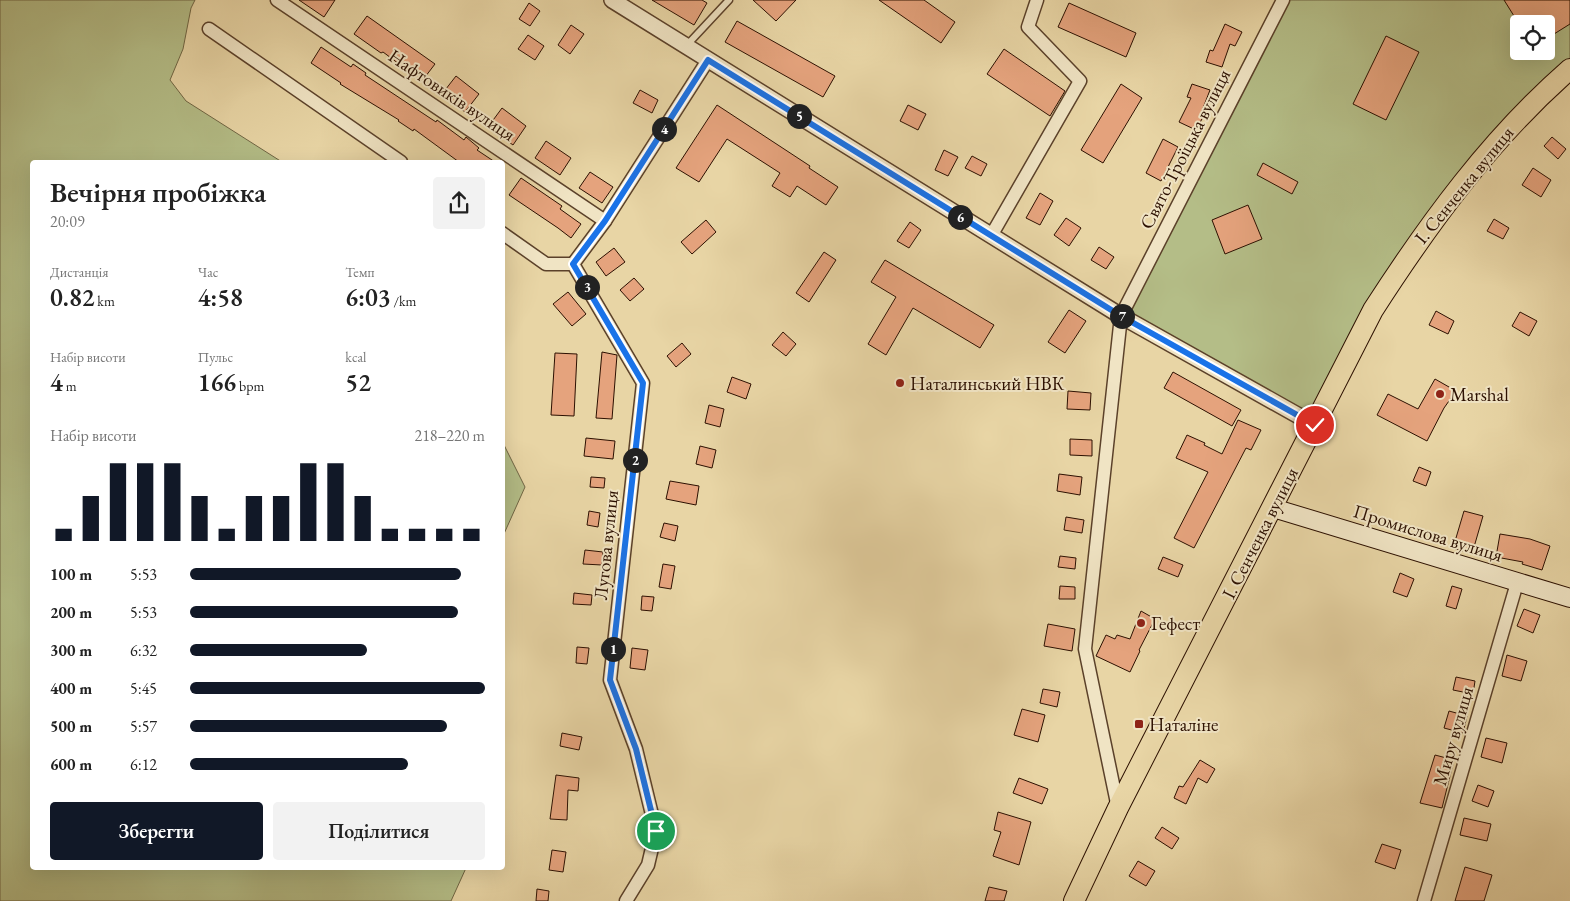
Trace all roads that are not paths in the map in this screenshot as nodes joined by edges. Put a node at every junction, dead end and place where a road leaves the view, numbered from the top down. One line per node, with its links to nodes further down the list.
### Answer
1 (277, 0): 11 (street, Нафтовиків вулиця)
2 (612, 0): 7 (street)
3 (729, 0): 7 (lane)
4 (1037, 0): 13 (street)
5 (1283, 0): 15 (street, Свято-Троїцька вулиця)
6 (209, 29): 10 (street)
7 (687, 46): 8 (street)
8 (708, 60): 11 (street); 13 (street)
9 (1570, 69): 16 (highway, І. Сенченка вулиця)
10 (398, 160)
11 (605, 221): 14 (street)
12 (505, 235): 14 (street)
13 (991, 236): 15 (street)
14 (573, 264): 21 (street, Лугова вулиця)
15 (1121, 316): 16 (street); 20 (street)
16 (1315, 425): 17 (highway, І. Сенченка вулиця)
17 (1273, 508): 18 (main road, Промислова вулиця); 20 (highway, І. Сенченка вулиця)
18 (1517, 582): 19 (main road, Промислова вулиця); 23 (street, Миру вулиця)
19 (1570, 598)
20 (1118, 808): 22 (highway, І. Сенченка вулиця)
21 (626, 901)
22 (1074, 901)
23 (1424, 901)

